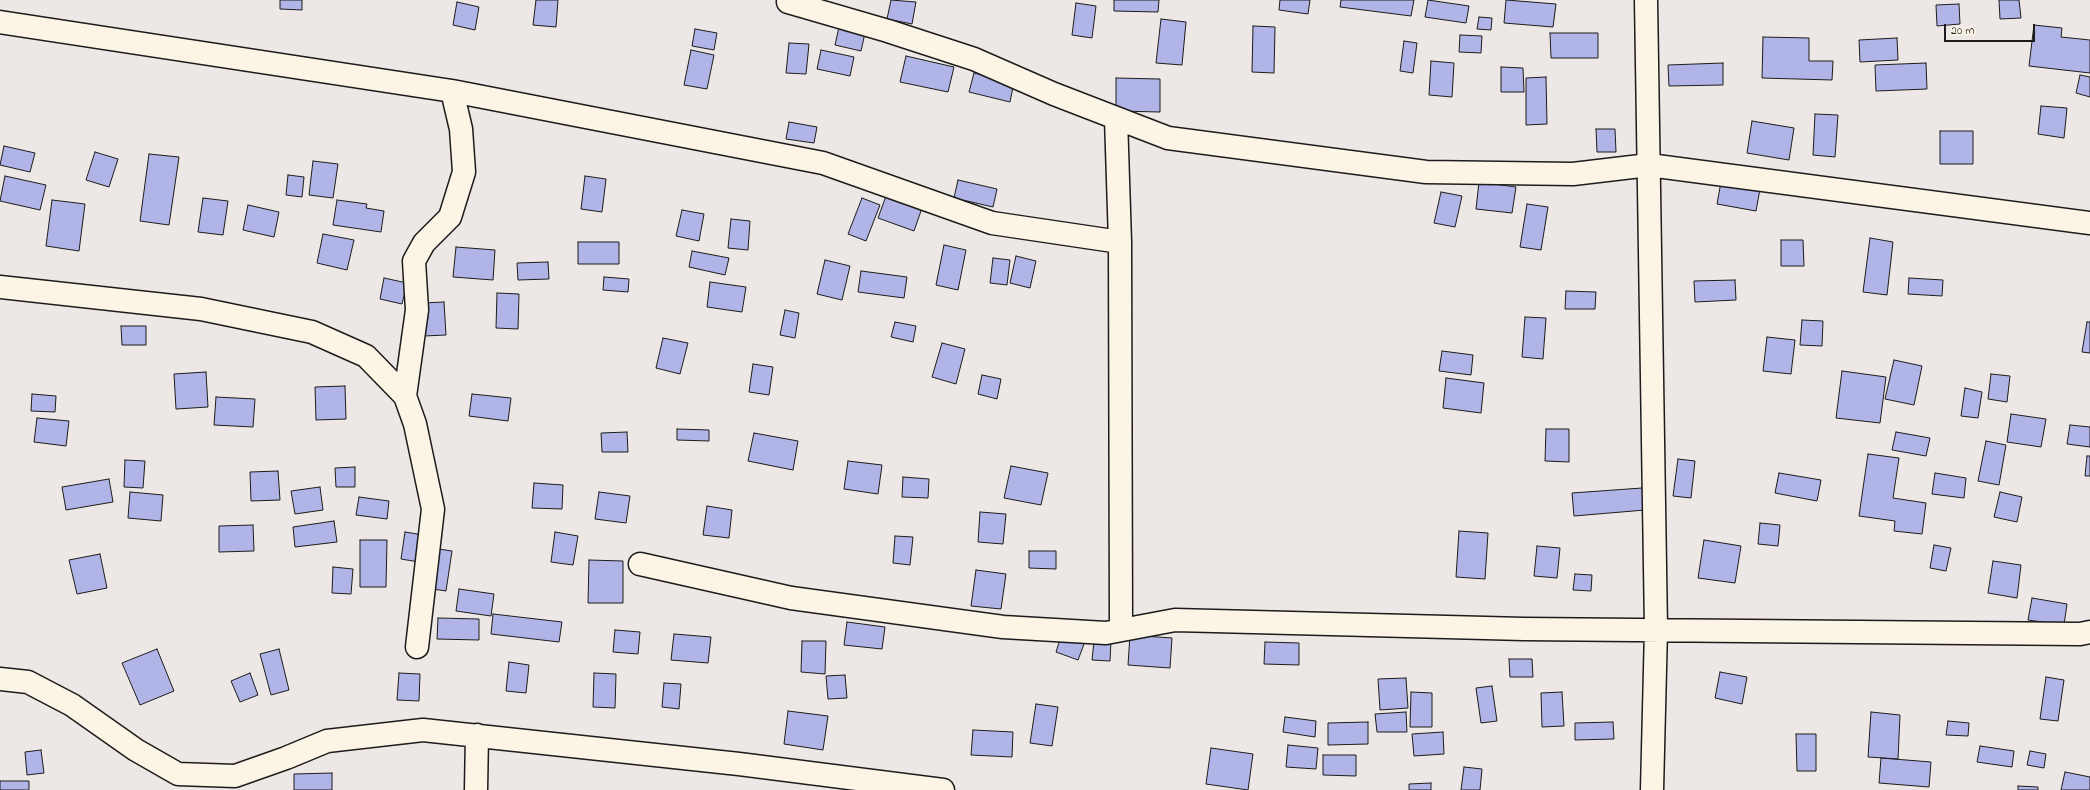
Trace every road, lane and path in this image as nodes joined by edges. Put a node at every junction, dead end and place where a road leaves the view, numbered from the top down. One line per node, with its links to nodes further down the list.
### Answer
1 (1646, 0): 6 (street)
2 (788, 2): 5 (street)
3 (0, 22): 4 (street)
4 (452, 91): 8 (street); 10 (street)
5 (1116, 118): 6 (street); 8 (street)
6 (1649, 165): 7 (street); 12 (street)
7 (2090, 223)
8 (1120, 242): 13 (street)
9 (0, 287): 10 (street)
10 (404, 396): 15 (street)
11 (640, 564): 13 (street)
12 (1656, 629): 13 (street); 14 (street); 20 (street)
13 (1121, 630)
14 (2090, 632)
15 (417, 647)
16 (0, 679): 17 (street)
17 (477, 735): 18 (street); 19 (street)
18 (476, 790)
19 (944, 790)
20 (1652, 790)

